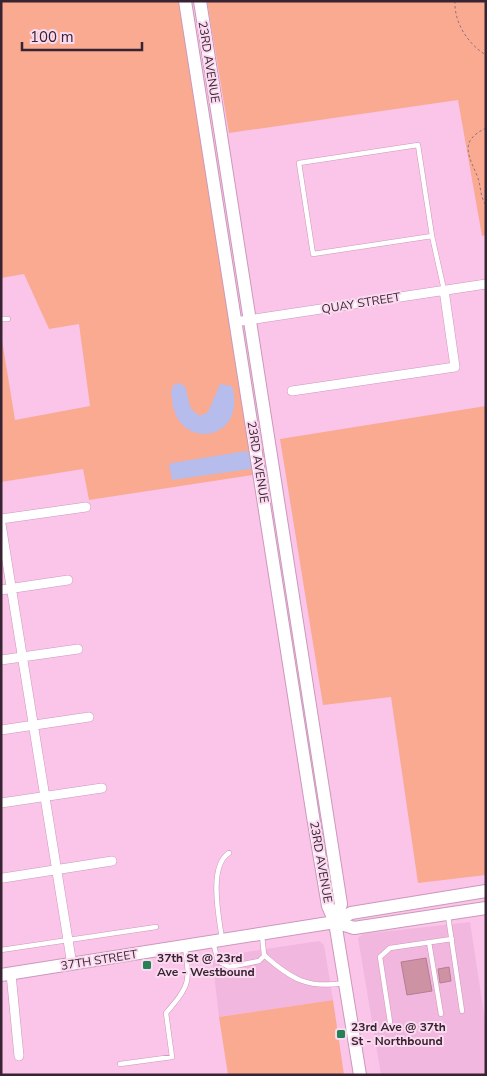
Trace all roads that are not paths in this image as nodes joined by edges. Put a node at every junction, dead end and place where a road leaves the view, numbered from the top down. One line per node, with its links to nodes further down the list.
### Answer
1 (184, 1): 9 (main road, 23RD AVENUE)
2 (200, 1): 8 (main road, 23RD AVENUE)
3 (432, 236): 3 (lane); 5 (lane)
4 (486, 284): 5 (street, QUAY STREET)
5 (444, 290): 8 (street, QUAY STREET); 10 (street)
6 (1, 319): 7 (lane)
7 (8, 319)
8 (250, 320): 9 (street, QUAY STREET); 33 (main road, 23RD AVENUE)
9 (235, 322): 33 (main road, 23RD AVENUE)
10 (292, 391)
11 (86, 507): 12 (street)
12 (1, 519)
13 (1, 524): 15 (street)
14 (68, 580): 15 (street)
15 (12, 589): 16 (street); 18 (street)
16 (1, 590)
17 (78, 649): 18 (street)
18 (23, 657): 19 (street); 21 (street)
19 (1, 660)
20 (89, 717): 21 (street)
21 (34, 726): 22 (street); 24 (street)
22 (1, 730)
23 (102, 788): 24 (street)
24 (45, 796): 25 (street); 28 (street)
25 (1, 803)
26 (228, 853): 38 (lane)
27 (112, 861): 28 (street)
28 (57, 870): 29 (street); 37 (street)
29 (3, 878)
30 (486, 891): 33 (main road, 37TH STREET)
31 (486, 908): 32 (main road, 37TH STREET)
32 (448, 914): 33 (main road, 37TH STREET); 36 (lane)
33 (335, 922): 35 (main road, 37TH STREET); 45 (main road, 23RD AVENUE)
34 (156, 927): 37 (lane)
35 (262, 934): 38 (main road, 37TH STREET); 42 (lane)
36 (452, 939): 39 (lane); 46 (lane)
37 (68, 940): 41 (lane); 43 (street)
38 (218, 941): 40 (main road, 37TH STREET); 42 (lane)
39 (430, 942): 47 (lane); 48 (lane)
40 (184, 946): 43 (main road, 37TH STREET); 50 (lane)
41 (1, 950)
42 (265, 955): 45 (lane)
43 (72, 964): 44 (main road, 37TH STREET)
44 (6, 974): 49 (street)
45 (345, 983): 51 (main road, 23RD AVENUE)
46 (462, 1011)
47 (441, 1014)
48 (390, 1022)
49 (19, 1056)
50 (120, 1064)
51 (360, 1075)

